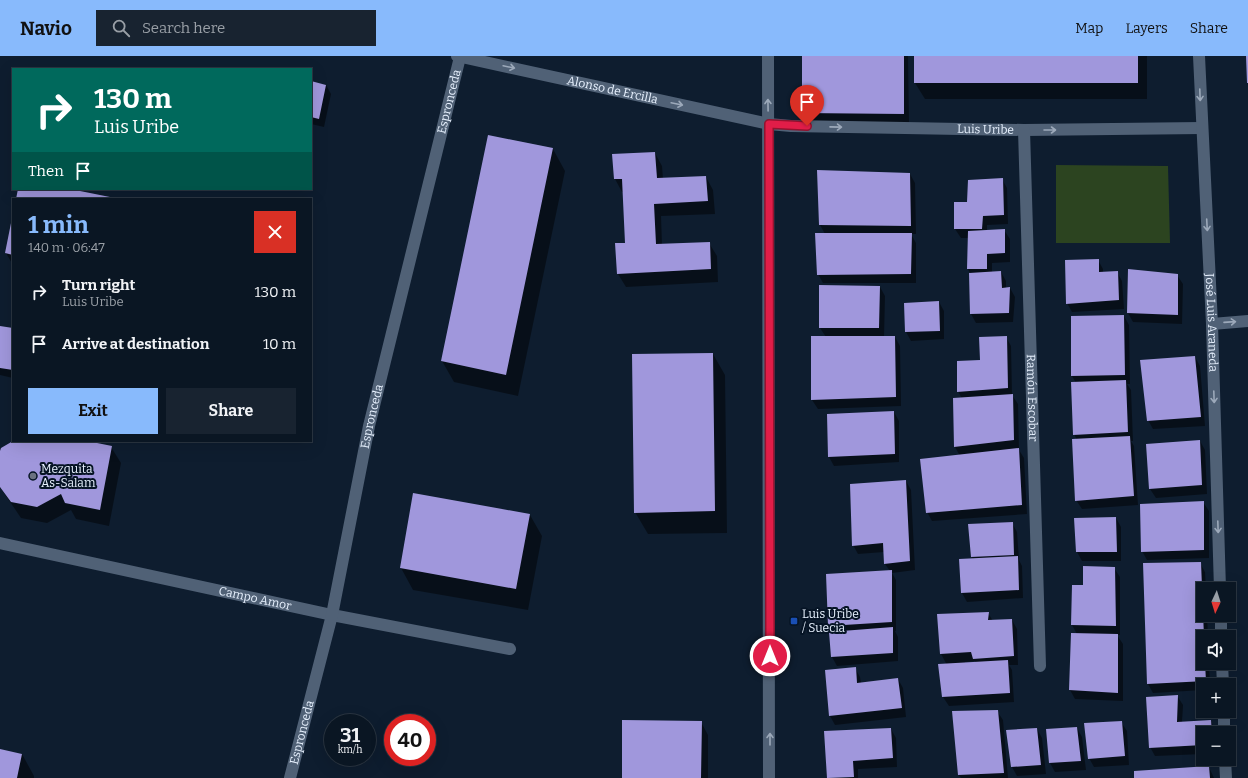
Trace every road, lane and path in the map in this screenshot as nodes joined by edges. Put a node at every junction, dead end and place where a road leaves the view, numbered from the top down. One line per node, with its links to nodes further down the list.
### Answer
1 (458, 56): 4 (street, Alonso de Ercilla, one-way to 4); 11 (street, Espronceda)
2 (768, 56): 4 (street, one-way to 2)
3 (1199, 56): 5 (street, José Luis Araneda, one-way to 5)
4 (769, 124): 6 (street, Luis Uribe, one-way to 6); 16 (street, one-way to 4)
5 (1202, 128): 6 (street, Luis Uribe, one-way to 5); 8 (street, José Luis Araneda, one-way to 8)
6 (1024, 130): 13 (street, Ramón Escobar)
7 (1248, 321): 8 (street, one-way to 7)
8 (1212, 324): 10 (street, José Luis Araneda, one-way to 10)
9 (0, 543): 11 (street, Campo Amor)
10 (1220, 582)
11 (332, 615): 12 (street, Campo Amor); 15 (street, Espronceda)
12 (510, 649)
13 (1040, 666)
14 (1225, 766): 17 (street)
15 (290, 778)
16 (769, 778)
17 (1226, 778)

